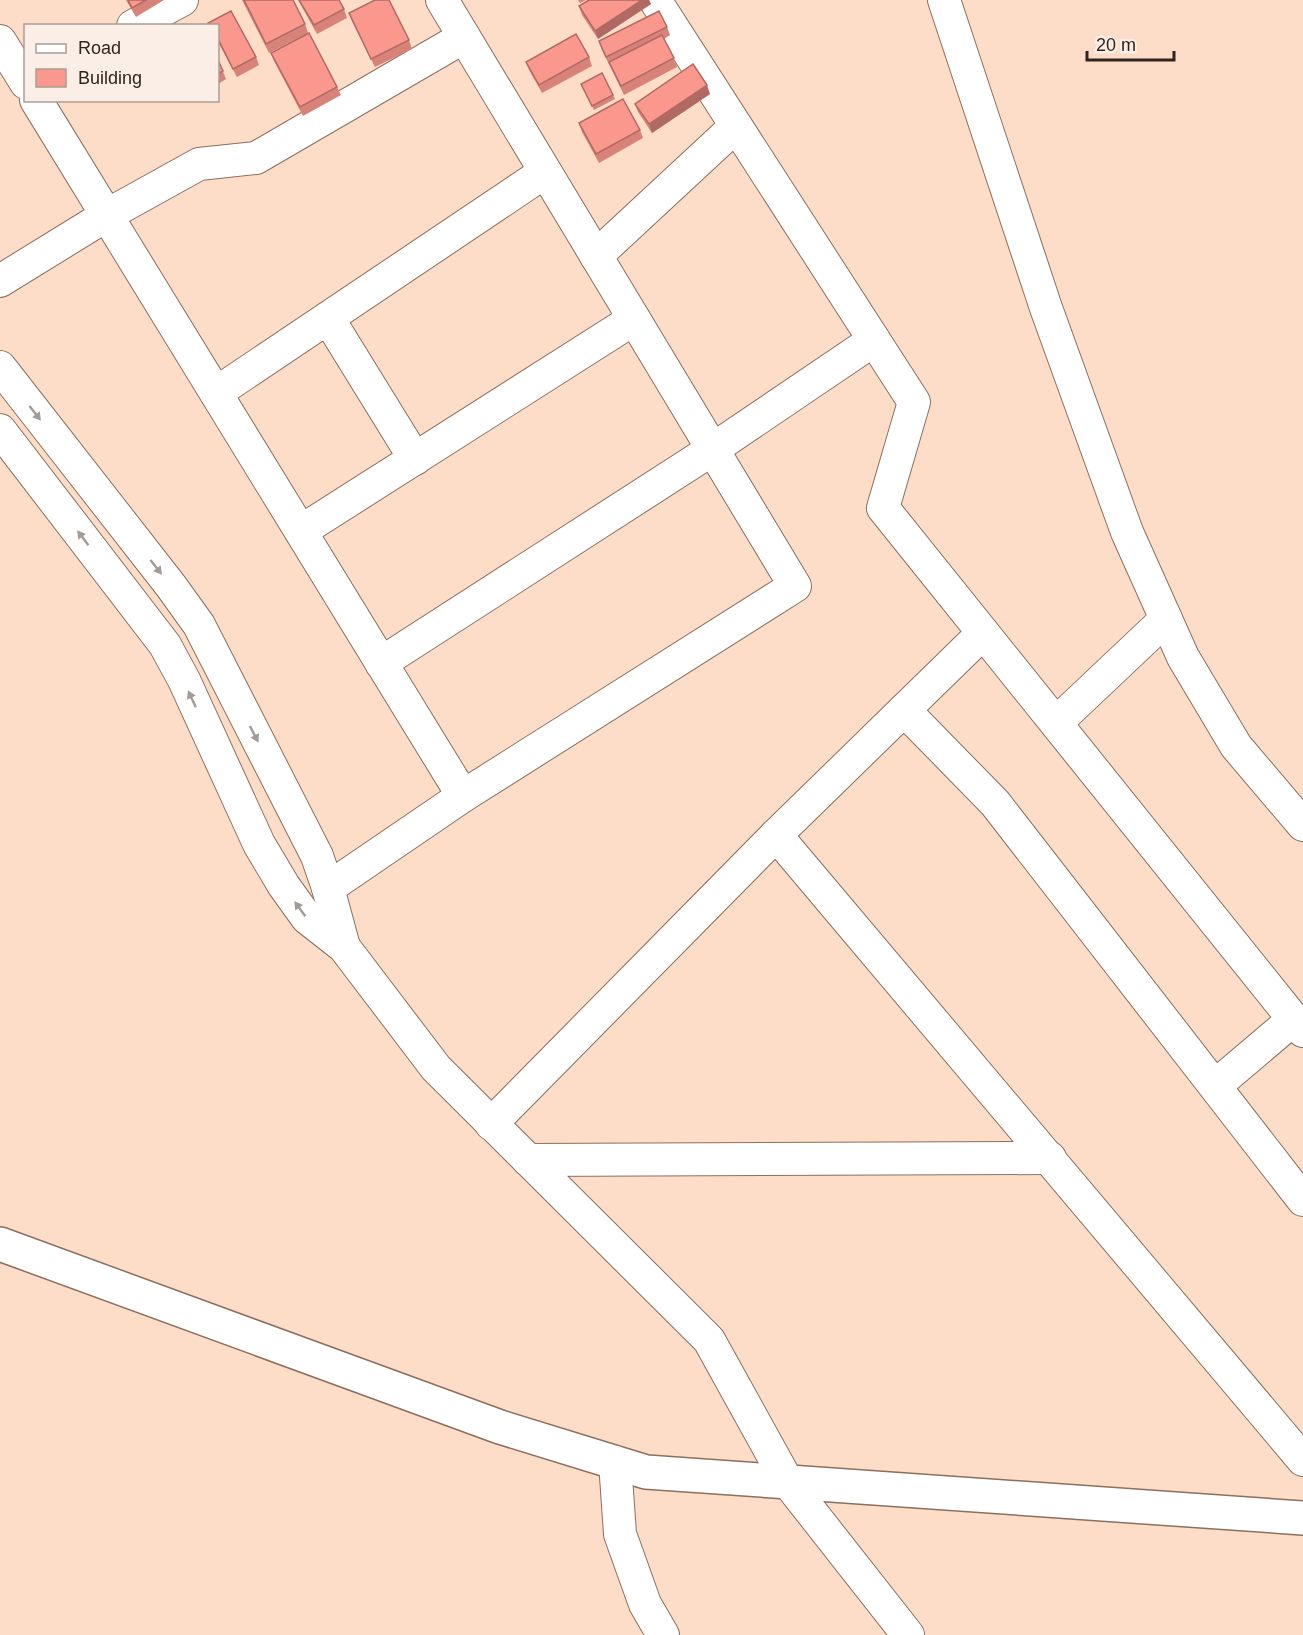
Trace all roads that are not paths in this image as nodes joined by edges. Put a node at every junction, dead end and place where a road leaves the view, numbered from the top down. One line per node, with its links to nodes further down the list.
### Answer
1 (182, 0): 5 (street)
2 (442, 0): 6 (street)
3 (656, 0): 10 (street)
4 (944, 0): 24 (street)
5 (137, 24)
6 (464, 37): 11 (street); 12 (street)
7 (0, 42): 8 (street)
8 (24, 80)
9 (37, 102): 12 (street)
10 (736, 126): 13 (street); 17 (street)
11 (545, 172): 13 (street); 15 (street)
12 (107, 215): 14 (street); 19 (street)
13 (596, 256): 16 (street)
14 (0, 280)
15 (328, 318): 19 (street); 22 (street)
16 (634, 319): 21 (street); 22 (street)
17 (874, 340): 21 (street); 25 (street)
18 (0, 367): 32 (street, one-way to 32)
19 (216, 393): 23 (street)
20 (0, 430): 33 (street, one-way to 20)
21 (713, 449): 26 (street); 29 (street)
22 (415, 459): 23 (street)
23 (301, 531): 26 (street)
24 (1166, 620): 28 (street); 30 (street)
25 (983, 633): 27 (street); 28 (street)
26 (381, 663): 29 (street)
27 (904, 710): 31 (street); 35 (street)
28 (1056, 723): 34 (street)
29 (463, 796): 32 (street)
30 (1303, 825)
31 (776, 834): 36 (street); 37 (street)
32 (328, 888): 33 (street)
33 (344, 947): 36 (street)
34 (1298, 1025): 35 (street)
35 (1215, 1086): 39 (street)
36 (491, 1124): 38 (street)
37 (1050, 1158): 38 (street); 41 (street)
38 (528, 1160): 43 (street)
39 (1303, 1200)
40 (0, 1244): 42 (highway)
41 (1303, 1460)
42 (615, 1462): 43 (highway); 45 (street)
43 (787, 1480): 44 (highway); 46 (street)
44 (1303, 1518)
45 (657, 1633)
46 (908, 1635)

